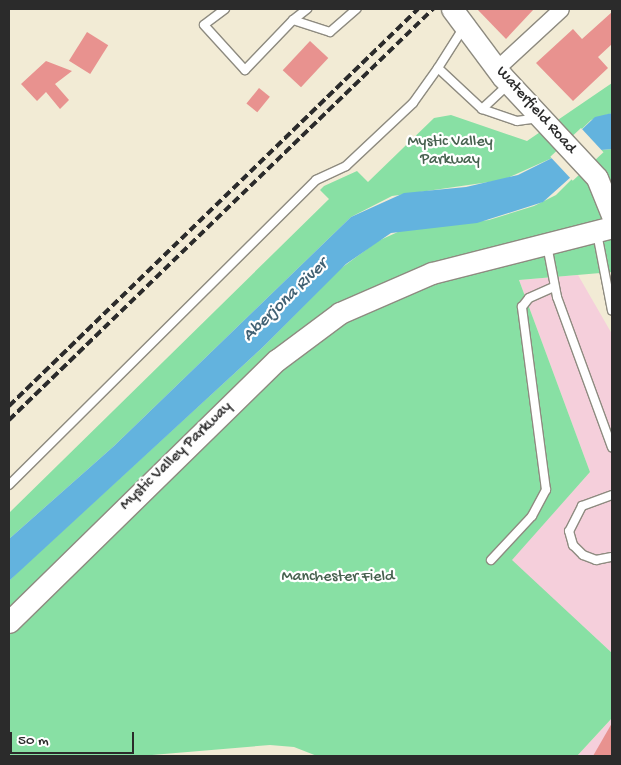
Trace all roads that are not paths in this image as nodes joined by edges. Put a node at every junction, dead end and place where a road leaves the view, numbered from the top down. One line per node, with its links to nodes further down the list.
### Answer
1 (225, 9): 6 (lane)
2 (307, 9): 6 (lane)
3 (356, 9): 6 (lane)
4 (452, 9): 7 (main road, Waterfield Road)
5 (561, 9): 9 (street)
6 (293, 20)
7 (464, 28): 8 (lane); 9 (main road, Waterfield Road)
8 (438, 68): 10 (lane); 18 (lane)
9 (502, 76): 10 (lane); 11 (main road, Waterfield Road)
10 (482, 109): 11 (lane)
11 (540, 118): 12 (main road, Waterfield Road)
12 (612, 215)
13 (605, 229): 14 (main road, Mystic Valley Parkway); 16 (lane)
14 (547, 243): 15 (lane); 22 (main road, Mystic Valley Parkway)
15 (554, 287): 17 (lane); 21 (lane)
16 (612, 312)
17 (612, 447)
18 (9, 485)
19 (612, 495): 20 (lane)
20 (612, 557)
21 (491, 560)
22 (9, 622)

